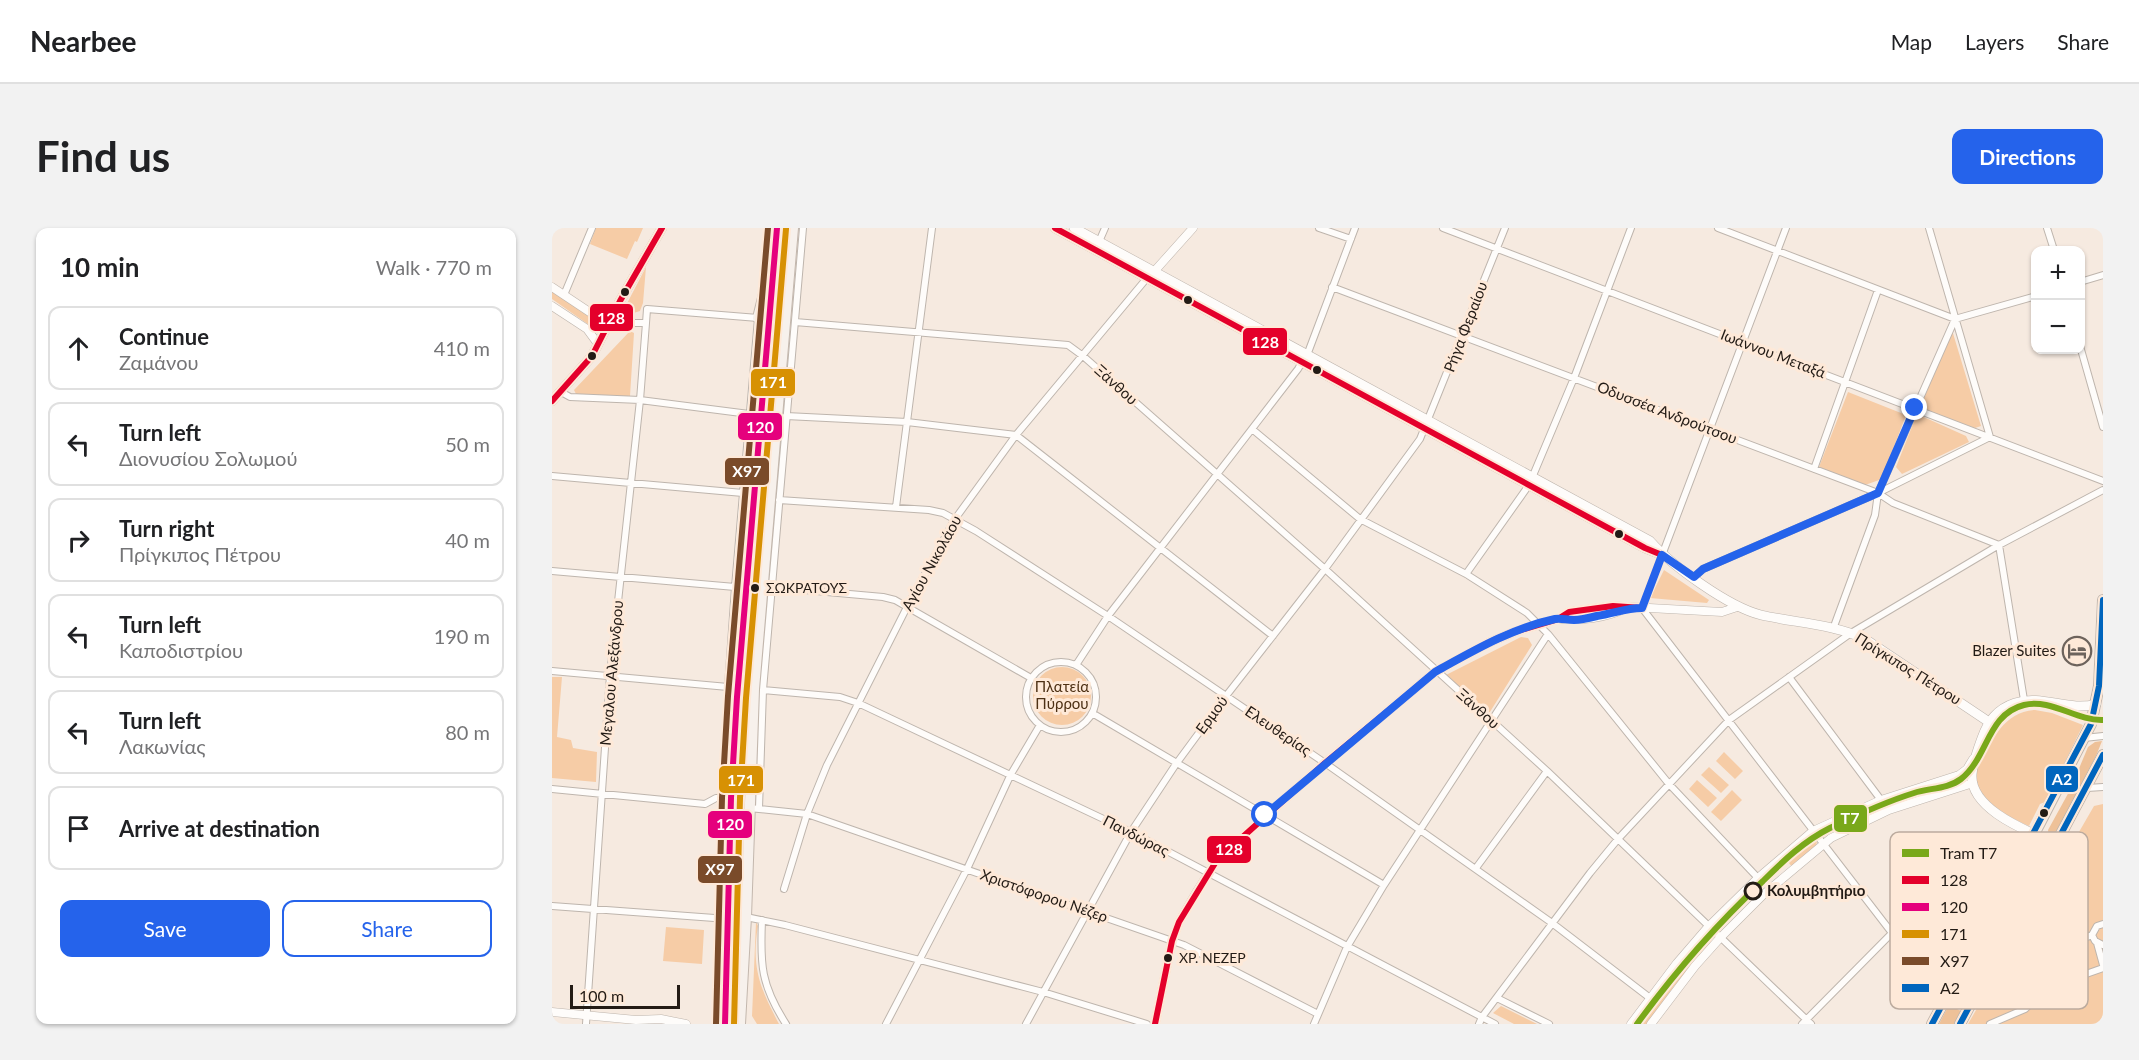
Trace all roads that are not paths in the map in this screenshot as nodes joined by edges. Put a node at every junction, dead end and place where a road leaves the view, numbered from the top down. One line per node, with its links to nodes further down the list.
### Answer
1 (592, 228): 33 (street)
2 (662, 228): 38 (main road)
3 (777, 228): 23 (main road)
4 (793, 228): 132 (main road)
5 (803, 228): 39 (street)
6 (932, 228): 41 (street)
7 (1055, 228): 21 (main road, Πρίγκιπος Πέτρου)
8 (1076, 228): 21 (main road, Πρίγκιπος Πέτρου)
9 (1105, 228): 21 (street)
10 (1193, 228): 26 (street)
11 (1319, 228): 20 (street)
12 (1355, 228): 20 (street)
13 (1443, 228): 24 (street, Ιωάννου Μεταξά)
14 (1505, 228): 24 (street, Ρήγα Φεραίου)
15 (1631, 228): 31 (street)
16 (1718, 228): 25 (street)
17 (1786, 228): 25 (street)
18 (1929, 228): 37 (street)
19 (2047, 228): 22 (street)
20 (1351, 239): 30 (street)
21 (1097, 246): 26 (main road, Πρίγκιπος Πέτρου)
22 (2053, 246)
23 (775, 250): 36 (main road); 91 (main road)
24 (1496, 250): 31 (street, Ιωάννου Μεταξά); 42 (street, Ρήγα Φεραίου)
25 (1777, 251): 32 (street); 43 (street)
26 (1151, 275): 46 (street, Αγίου Νικολάου); 47 (main road, Πρίγκιπος Πέτρου)
27 (2103, 275): 28 (street)
28 (2085, 280)
29 (552, 287): 33 (street)
30 (1332, 287): 42 (street, Οδυσσέα Ανδρούτσου); 47 (street)
31 (1607, 290): 43 (street, Ιωάννου Μεταξά); 48 (street)
32 (1878, 290): 37 (street); 49 (street)
33 (564, 295): 38 (street)
34 (2031, 297): 37 (street)
35 (552, 306): 44 (street)
36 (758, 318): 40 (street); 54 (street)
37 (1955, 319): 53 (street); 62 (street)
38 (609, 322): 40 (street); 44 (main road)
39 (795, 322): 41 (street, Ξάνθου); 55 (street)
40 (646, 323): 51 (street, Μεγαλου Αλεξάνδρου)
41 (919, 332): 46 (street, Ξάνθου); 56 (street)
42 (1462, 335): 48 (street, Οδυσσέα Ανδρούτσου); 57 (street, Ρήγα Φεραίου)
43 (1742, 343): 49 (street, Ιωάννου Μεταξά); 60 (street)
44 (598, 344): 50 (main road)
45 (2082, 354): 58 (street)
46 (1083, 356): 61 (street, Αγίου Νικολάου); 64 (street, Ξάνθου)
47 (1304, 358): 57 (main road, Πρίγκιπος Πέτρου); 59 (street)
48 (1574, 378): 60 (street, Οδυσσέα Ανδρούτσου); 68 (street)
49 (1844, 381): 53 (street, Ιωάννου Μεταξά); 63 (street)
50 (561, 393): 51 (street); 52 (main road)
51 (640, 400): 54 (street); 67 (street, Μεγαλου Αλεξάνδρου)
52 (552, 401)
53 (1915, 408): 62 (street, Ιωάννου Μεταξά); 71 (street)
54 (749, 414): 70 (street)
55 (786, 416): 56 (street); 72 (street)
56 (907, 422): 61 (street); 73 (street)
57 (1427, 425): 68 (main road, Πρίγκιπος Πέτρου); 75 (street, Ερμού)
58 (2103, 427)
59 (1252, 429): 64 (street); 75 (street)
60 (1709, 429): 63 (street, Οδυσσέα Ανδρούτσου); 78 (street)
61 (1016, 435): 74 (street, Αγίου Νικολάου); 77 (street)
62 (1990, 437): 66 (street, Ιωάννου Μεταξά); 71 (street)
63 (1814, 469): 71 (street, Οδυσσέα Ανδρούτσου)
64 (1216, 474): 77 (street); 79 (street, Ξάνθου)
65 (552, 476): 67 (street)
66 (2103, 481)
67 (632, 482): 70 (street); 82 (street, Μεγαλου Αλεξάνδρου)
68 (1531, 482): 78 (main road, Πρίγκιπος Πέτρου); 81 (street)
69 (2103, 490): 76 (street)
70 (742, 493): 84 (street)
71 (1878, 493): 76 (street, Οδυσσέα Ανδρούτσου); 83 (street); 93 (street)
72 (779, 500): 73 (street, Ελευθερίας); 85 (street)
73 (896, 507): 74 (street, Ελευθερίας)
74 (955, 519): 87 (street, Αγίου Νικολάου); 90 (street, Ελευθερίας)
75 (1360, 519): 79 (street, Ερμού); 81 (street)
76 (1999, 545): 94 (street); 108 (street)
77 (1161, 548): 90 (street); 97 (street)
78 (1662, 555): 83 (main road, Πρίγκιπος Πέτρου); 89 (street)
79 (1325, 569): 97 (street, Ερμού); 100 (street, Ξάνθου)
80 (552, 571): 82 (street)
81 (1466, 574): 92 (street)
82 (621, 577): 84 (street); 101 (street, Μεγαλου Αλεξάνδρου)
83 (1694, 577): 88 (main road, Πρίγκιπος Πέτρου)
84 (735, 587): 96 (street)
85 (771, 587): 87 (street); 105 (street)
86 (2103, 600): 110 (highway)
87 (907, 606): 103 (street); 109 (street, Αγίου Νικολάου)
88 (1737, 607): 89 (street); 93 (main road, Πρίγκιπος Πέτρου)
89 (1642, 608): 92 (street); 112 (street)
90 (1108, 616): 98 (street); 106 (street, Ελευθερίας)
91 (743, 622): 96 (main road); 107 (main road)
92 (1537, 624): 95 (street); 100 (street)
93 (1833, 629): 94 (main road, Πρίγκιπος Πέτρου)
94 (1851, 633): 102 (street); 114 (main road, Πρίγκιπος Πέτρου)
95 (1548, 634): 113 (street); 125 (street)
96 (732, 635): 104 (street)
97 (1273, 636): 106 (street, Ερμού)
98 (1076, 665): 103 (street); 111 (street)
99 (552, 671): 101 (street)
100 (1435, 672): 113 (street, Ξάνθου); 120 (street)
101 (610, 675): 104 (street); 129 (street, Μεγαλου Αλεξάνδρου)
102 (1789, 677): 112 (street); 131 (street)
103 (1031, 678): 115 (street)
104 (728, 687): 107 (street)
105 (763, 690): 109 (street, Πανδώρας); 132 (street)
106 (1226, 696): 120 (street, Ελευθερίας); 121 (street, Ερμού)
107 (737, 697): 130 (main road)
108 (2024, 700): 110 (main road); 114 (main road)
109 (858, 703): 123 (street, Πανδώρας); 133 (street, Αγίου Νικολάου)
110 (2096, 704): 117 (highway)
111 (1092, 713): 115 (street); 121 (street)
112 (1729, 720): 125 (street); 136 (street)
113 (1490, 721): 122 (street, Ξάνθου); 135 (street)
114 (1989, 722): 118 (main road)
115 (1040, 725): 123 (street)
116 (2103, 736): 117 (street)
117 (2084, 738): 139 (highway)
118 (1978, 750): 124 (main road); 131 (street)
119 (2103, 755): 127 (highway)
120 (1326, 763): 134 (street); 135 (street, Ελευθερίας)
121 (1176, 764): 134 (street); 137 (street, Ερμού)
122 (1547, 771): 141 (street, Ξάνθου); 143 (street)
123 (1011, 774): 137 (street, Πανδώρας); 144 (street)
124 (1973, 783): 138 (main road); 142 (street)
125 (1670, 784): 141 (street); 146 (street)
126 (2103, 787): 127 (street)
127 (2087, 788): 140 (highway)
128 (552, 789): 129 (street)
129 (602, 794): 130 (street); 150 (street, Μεγαλου Αλεξάνδρου)
130 (731, 798): 153 (main road)
131 (1881, 800): 136 (street)
132 (754, 808): 133 (street, Χριστόφορου Νέζερ); 152 (main road)
133 (807, 814): 144 (street, Χριστόφορου Νέζερ); 148 (street, Αγίου Νικολάου)
134 (1265, 815): 145 (street); 147 (street)
135 (1421, 830): 143 (street, Ελευθερίας); 147 (street)
136 (1813, 831): 142 (street); 146 (street)
137 (1131, 832): 145 (street, Πανδώρας); 151 (street, Ερμού)
138 (2030, 832)
139 (2035, 832)
140 (2063, 832)
141 (1618, 839): 155 (street); 157 (street, Ξάνθου)
142 (1824, 845): 158 (street); 162 (street)
143 (1476, 868): 155 (street, Ελευθερίας)
144 (967, 869): 151 (street, Χριστόφορου Νέζερ); 166 (street)
145 (1208, 874): 163 (street); 165 (street, Πανδώρας)
146 (1758, 878): 157 (street)
147 (1384, 885): 165 (street)
148 (784, 889)
149 (552, 906): 150 (street)
150 (594, 909): 153 (street); 177 (street, Μεγαλου Αλεξάνδρου)
151 (1088, 911): 163 (street, Χριστόφορου Νέζερ); 169 (street, Ερμού)
152 (746, 917): 154 (street); 172 (main road)
153 (728, 919): 185 (main road)
154 (762, 920): 166 (street); 188 (street)
155 (1552, 923): 170 (street); 171 (street, Ελευθερίας)
156 (2103, 924): 160 (street)
157 (1708, 927): 162 (street, Ξάνθου); 171 (street)
158 (1890, 930)
159 (1890, 935): 181 (street)
160 (2092, 935): 161 (street); 164 (street)
161 (2088, 937)
162 (1720, 938): 181 (street, Ξάνθου); 197 (street)
163 (1172, 941): 178 (street, Χριστόφορου Νέζερ); 192 (street)
164 (2100, 944): 167 (street)
165 (1347, 947): 178 (street); 180 (street, Πανδώρας)
166 (919, 960): 169 (street); 189 (street)
167 (2103, 967): 168 (street)
168 (2088, 973)
169 (1043, 992): 190 (street, Ερμού); 191 (street)
170 (1497, 998): 180 (street); 195 (street)
171 (1650, 998): 196 (street)
172 (741, 1009): 186 (main road); 187 (main road)
173 (1941, 1009): 198 (highway)
174 (1968, 1009): 199 (highway)
175 (2025, 1009): 200 (street)
176 (552, 1012): 177 (street)
177 (586, 1014): 179 (street); 182 (street, Μεγαλου Αλεξάνδρου)
178 (1318, 1014): 193 (street)
179 (636, 1020): 183 (street); 184 (street)
180 (1480, 1021): 194 (street, Πανδώρας)
181 (1806, 1022)
182 (585, 1024)
183 (645, 1024)
184 (686, 1024)
185 (725, 1024)
186 (740, 1024)
187 (750, 1024)
188 (786, 1024)
189 (886, 1024)
190 (1026, 1024)
191 (1147, 1024)
192 (1155, 1024)
193 (1314, 1024)
194 (1495, 1024)
195 (1548, 1024)
196 (1631, 1024)
197 (1651, 1024)
198 (1932, 1024)
199 (1960, 1024)
200 (1990, 1024)

